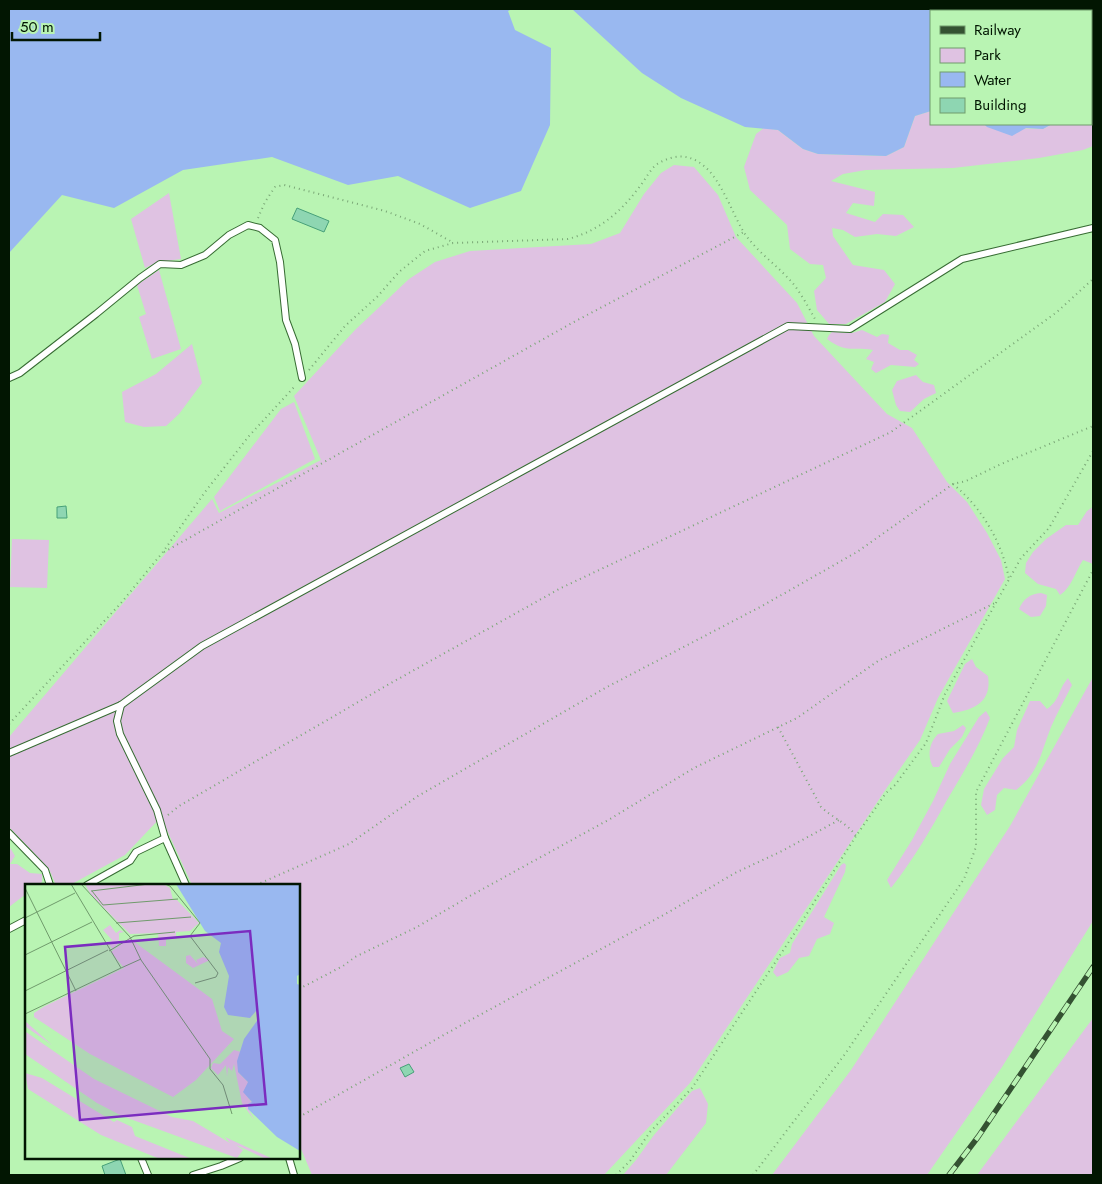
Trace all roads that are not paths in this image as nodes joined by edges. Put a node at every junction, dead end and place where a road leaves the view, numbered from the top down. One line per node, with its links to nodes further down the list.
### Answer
1 (1093, 228): 4 (lane)
2 (9, 378): 3 (lane)
3 (302, 378)
4 (121, 705): 5 (lane); 7 (lane)
5 (9, 753)
6 (9, 833): 8 (lane)
7 (165, 838): 9 (lane); 10 (lane)
8 (50, 884)
9 (89, 884)
10 (186, 884)
11 (25, 921): 12 (lane)
12 (9, 929)
13 (141, 1159): 16 (lane)
14 (237, 1159): 17 (lane)
15 (290, 1159): 18 (lane)
16 (148, 1175)
17 (193, 1175)
18 (294, 1175)

